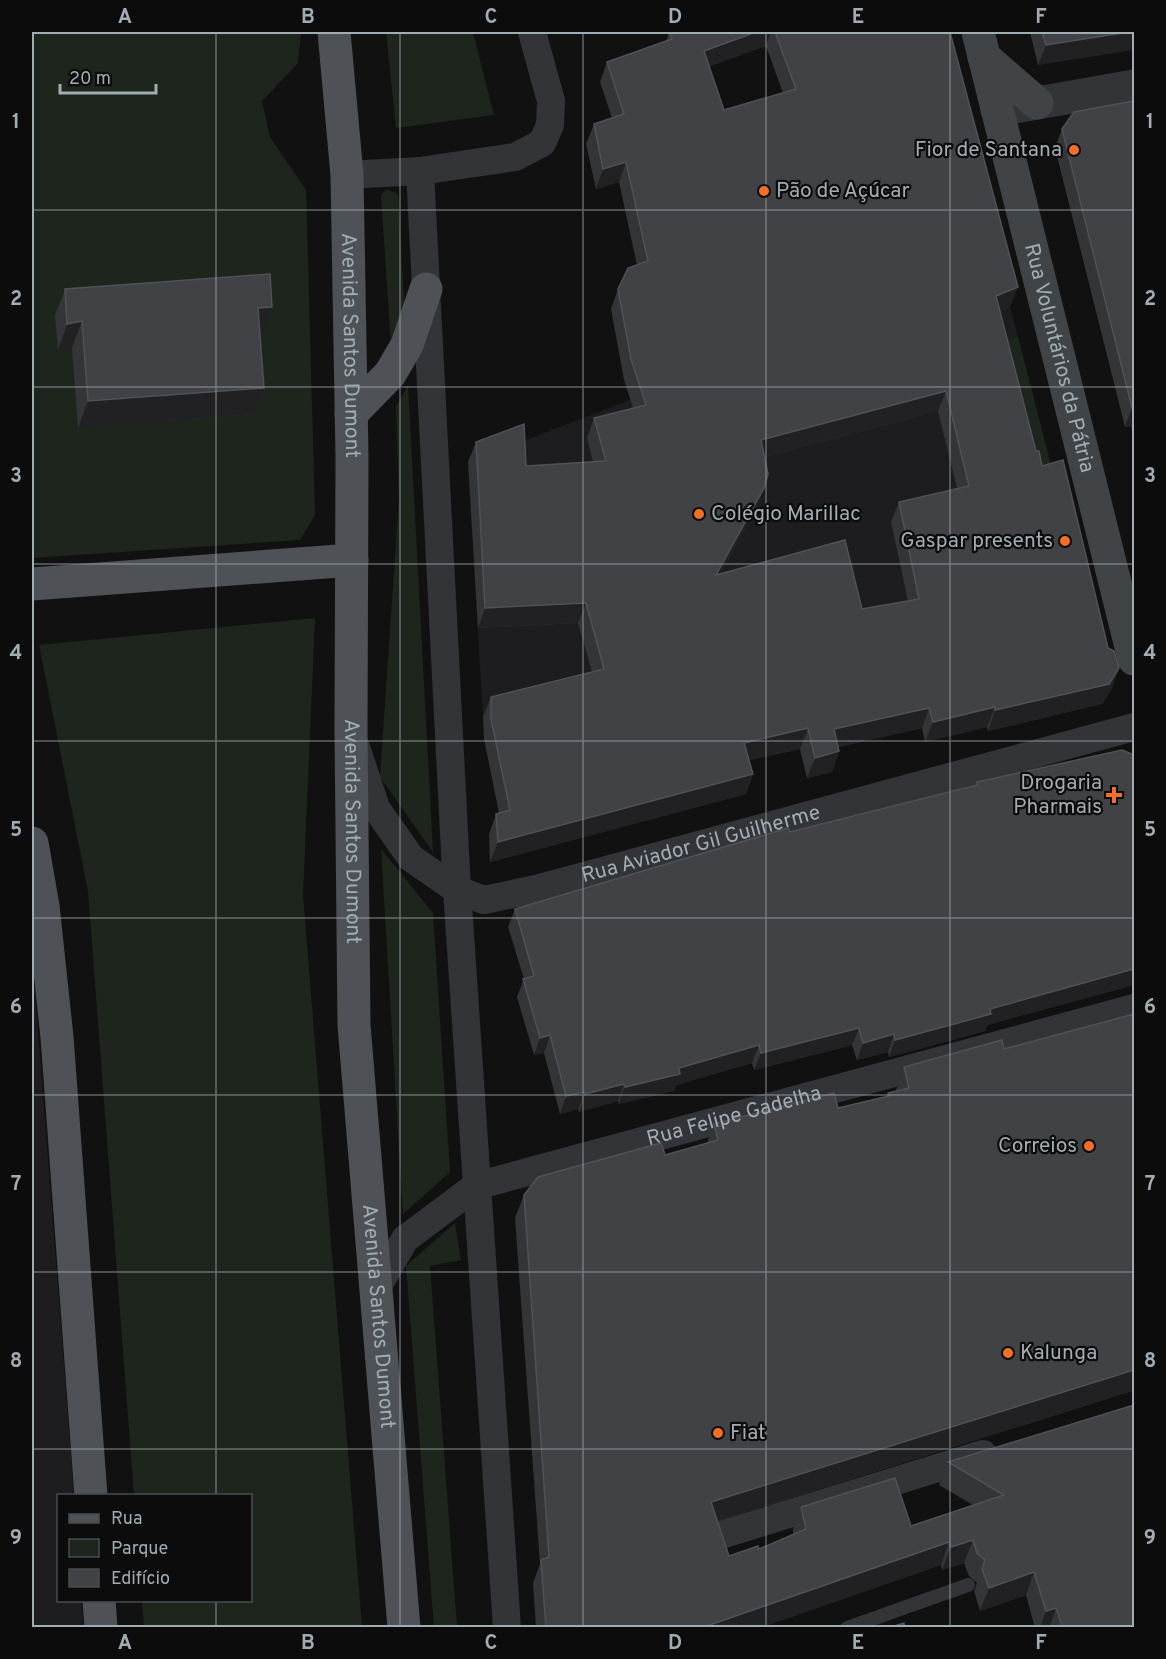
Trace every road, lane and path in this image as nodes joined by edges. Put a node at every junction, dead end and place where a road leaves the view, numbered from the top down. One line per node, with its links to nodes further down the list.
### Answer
1 (334, 32): 5 (main road, Avenida Santos Dumont)
2 (350, 32): 5 (main road)
3 (532, 32): 9 (street)
4 (981, 44): 7 (main road, Rua Voluntários da Pátria); 8 (main road, Rua Voluntários da Pátria)
5 (339, 65): 10 (main road, Avenida Santos Dumont)
6 (1134, 86): 7 (street)
7 (1037, 103): 8 (street)
8 (997, 110): 15 (main road, Rua Voluntários da Pátria)
9 (420, 171): 10 (street); 11 (street)
10 (346, 175): 12 (main road, Avenida Santos Dumont)
11 (426, 289): 12 (main road); 19 (street)
12 (351, 414): 13 (main road, Avenida Santos Dumont)
13 (352, 560): 14 (main road); 17 (main road, Avenida Santos Dumont)
14 (32, 584)
15 (1134, 659)
16 (1134, 727): 19 (street, Rua Aviador Gil Guilherme)
17 (351, 731): 19 (street, Rua Aviador Gil Guilherme); 22 (main road, Avenida Santos Dumont)
18 (32, 843): 24 (main road)
19 (457, 890): 21 (street)
20 (1134, 1008): 21 (street, Rua Felipe Gadelha)
21 (476, 1186): 22 (street, Rua Felipe Gadelha); 30 (street)
22 (375, 1291): 29 (main road, Avenida Santos Dumont)
23 (1009, 1447): 25 (street)
24 (91, 1494)
25 (724, 1534)
26 (968, 1585): 31 (lane)
27 (99, 1602): 28 (main road)
28 (101, 1628)
29 (404, 1628)
30 (507, 1628)
31 (847, 1628)

